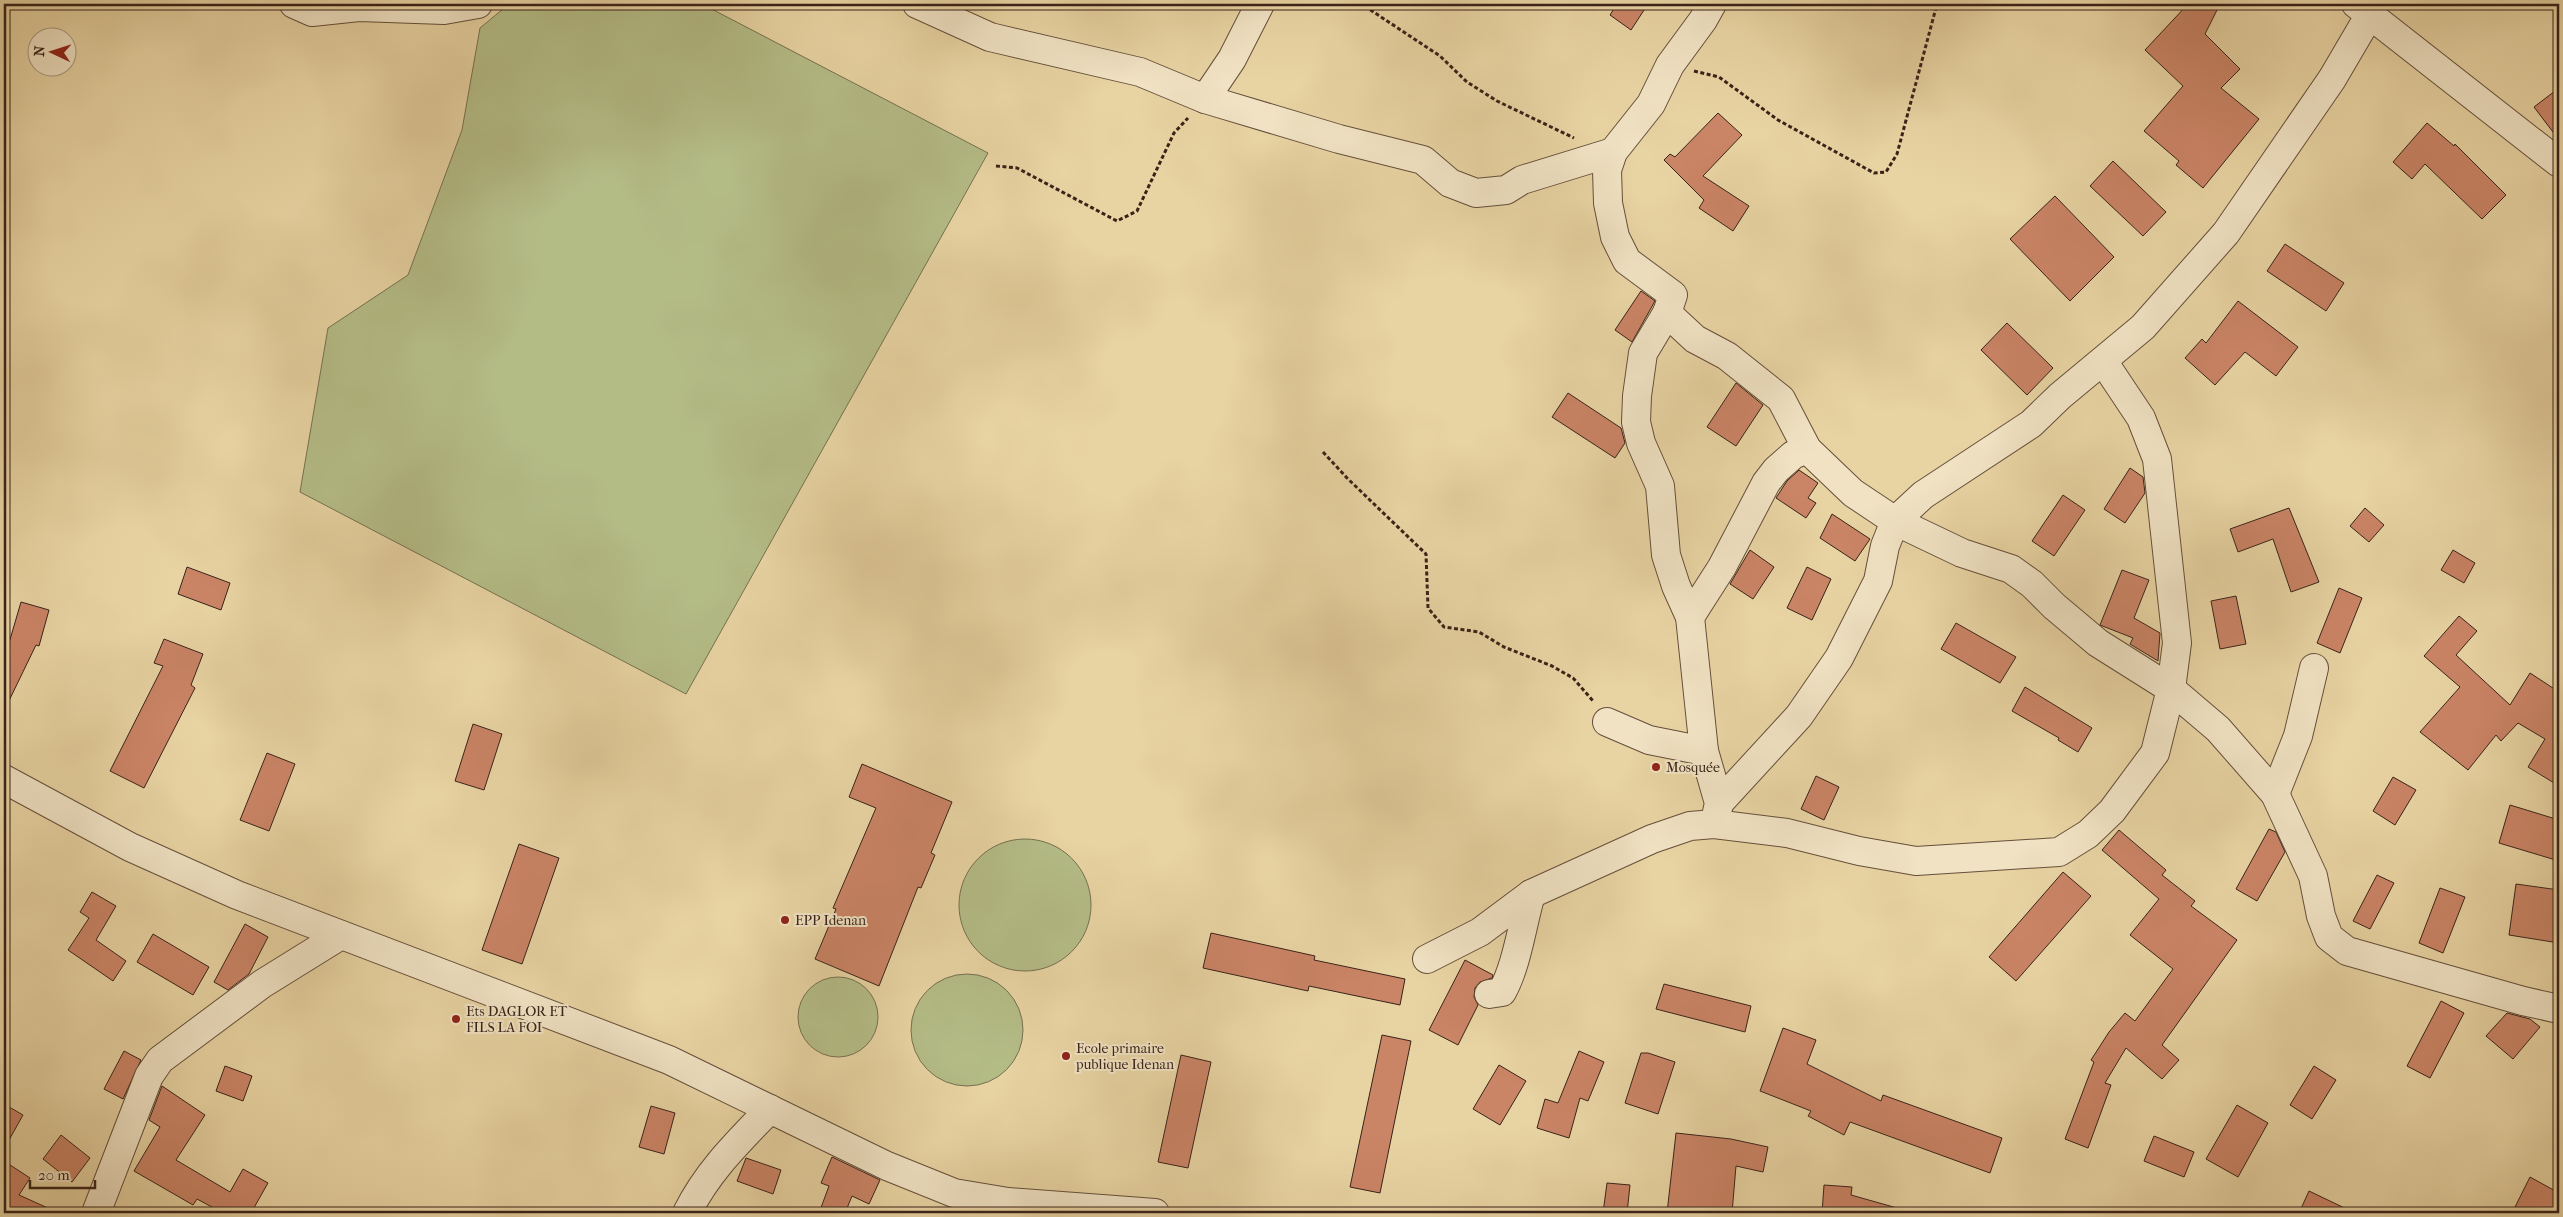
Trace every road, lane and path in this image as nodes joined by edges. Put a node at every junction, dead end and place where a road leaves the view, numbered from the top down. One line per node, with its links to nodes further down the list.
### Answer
1 (294, 4): 2 (street)
2 (478, 4)
3 (917, 4): 10 (street)
4 (1260, 4): 10 (street)
5 (1368, 4): 11 (path)
6 (1712, 4): 9 (street)
7 (1937, 4): 9 (path)
8 (2362, 10): 12 (street); 15 (street)
9 (1670, 65): 11 (street)
10 (1205, 99): 11 (street); 13 (path)
11 (1603, 156): 14 (street)
12 (2559, 163)
13 (996, 166)
14 (1668, 313): 16 (street); 19 (street)
15 (2103, 361): 18 (street); 21 (street)
16 (1807, 449): 18 (street); 19 (street)
17 (1323, 452): 22 (path)
18 (1895, 522): 21 (street); 26 (street)
19 (1690, 617): 23 (street)
20 (2314, 668): 25 (street)
21 (2171, 689): 25 (street); 26 (street)
22 (1607, 722): 23 (street)
23 (1704, 750): 26 (street)
24 (4, 779): 28 (street)
25 (2275, 794): 31 (street)
26 (1717, 813): 27 (street)
27 (1531, 894): 29 (street); 30 (street)
28 (340, 934): 32 (street); 33 (street)
29 (1426, 959)
30 (1489, 994)
31 (2559, 1009)
32 (770, 1109): 34 (street); 35 (street)
33 (96, 1213)
34 (687, 1213)
35 (1155, 1213)

